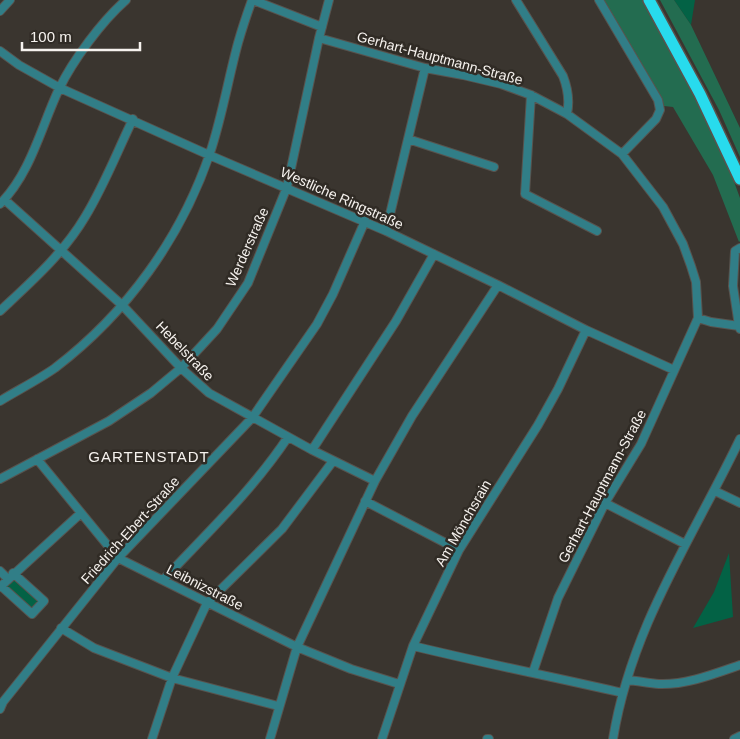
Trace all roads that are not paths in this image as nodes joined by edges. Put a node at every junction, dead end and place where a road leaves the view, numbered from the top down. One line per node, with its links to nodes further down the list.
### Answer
1 (10, 0): 8 (street)
2 (126, 0): 13 (street)
3 (253, 0): 9 (street); 18 (street)
4 (329, 0): 9 (street, Werderstraße)
5 (516, 0): 15 (street)
6 (599, 0): 19 (street)
7 (649, 0): 21 (highway)
8 (0, 11)
9 (322, 27): 10 (street, Werderstraße)
10 (319, 38): 12 (street, Gerhart-Hauptmann-Straße); 22 (street, Werderstraße)
11 (0, 51): 13 (street, Westliche Ringstraße)
12 (426, 68): 14 (street, Gerhart-Hauptmann-Straße); 17 (street)
13 (60, 88): 16 (street, Westliche Ringstraße); 24 (street)
14 (531, 95): 15 (street, Gerhart-Hauptmann-Straße); 27 (street)
15 (568, 114): 19 (street, Gerhart-Hauptmann-Straße)
16 (133, 119): 18 (street, Westliche Ringstraße); 29 (street)
17 (408, 139): 20 (street); 26 (street)
18 (209, 154): 22 (street, Westliche Ringstraße); 32 (street)
19 (622, 154): 34 (street, Gerhart-Hauptmann-Straße)
20 (494, 167)
21 (740, 179)
22 (287, 187): 25 (street, Westliche Ringstraße); 37 (street, Werderstraße)
23 (0, 190): 24 (street, Hebelstraße)
24 (4, 200): 29 (street, Hebelstraße)
25 (365, 221): 26 (street, Westliche Ringstraße); 40 (street, Friedrich-Ebert-Straße)
26 (386, 230): 30 (street, Westliche Ringstraße)
27 (596, 231)
28 (740, 248): 35 (street)
29 (62, 250): 32 (street, Hebelstraße); 33 (street)
30 (434, 254): 31 (street, Westliche Ringstraße); 43 (street)
31 (498, 284): 36 (street, Westliche Ringstraße); 47 (street)
32 (123, 306): 37 (street, Hebelstraße); 39 (street)
33 (0, 311)
34 (698, 318): 35 (street); 38 (street, Gerhart-Hauptmann-Straße)
35 (740, 328)
36 (586, 330): 38 (street, Westliche Ringstraße); 54 (street, Am Mönchsrain)
37 (182, 368): 40 (street, Hebelstraße); 44 (street, Werderstraße)
38 (674, 370): 50 (street, Gerhart-Hauptmann-Straße)
39 (0, 401)
40 (252, 418): 41 (street, Hebelstraße); 55 (street, Friedrich-Ebert-Straße)
41 (288, 437): 43 (street, Hebelstraße); 58 (street)
42 (740, 439): 48 (street)
43 (312, 450): 45 (street, Hebelstraße)
44 (37, 459): 46 (street, Werderstraße); 52 (street, Leibnizstraße)
45 (333, 461): 47 (street, Hebelstraße); 60 (street)
46 (0, 478)
47 (375, 481): 49 (street)
48 (715, 491): 51 (street); 53 (street)
49 (365, 501): 54 (street); 63 (street)
50 (606, 503): 53 (street); 65 (street, Gerhart-Hauptmann-Straße)
51 (740, 504)
52 (81, 513): 55 (street, Leibnizstraße); 57 (street)
53 (685, 544): 67 (street)
54 (459, 550): 62 (street, Am Mönchsrain)
55 (118, 558): 58 (street, Leibnizstraße); 61 (street, Friedrich-Ebert-Straße)
56 (0, 570): 57 (street)
57 (11, 576): 59 (street); 59 (street)
58 (163, 580): 60 (street, Leibnizstraße)
59 (0, 586)
60 (207, 603): 63 (street, Leibnizstraße); 66 (street)
61 (61, 628): 66 (street); 70 (street, Friedrich-Ebert-Straße)
62 (413, 646): 65 (street); 68 (street, Am Mönchsrain)
63 (297, 647): 68 (street, Leibnizstraße); 71 (street)
64 (740, 665): 67 (street)
65 (534, 672): 69 (street)
66 (172, 678): 71 (street); 73 (street)
67 (627, 680): 69 (street)
68 (400, 684): 75 (street, Am Mönchsrain)
69 (624, 693): 76 (street)
70 (1, 704)
71 (278, 706): 74 (street)
72 (740, 736): 77 (street)
73 (152, 739)
74 (270, 739)
75 (382, 739)
76 (613, 739)
77 (734, 739)

